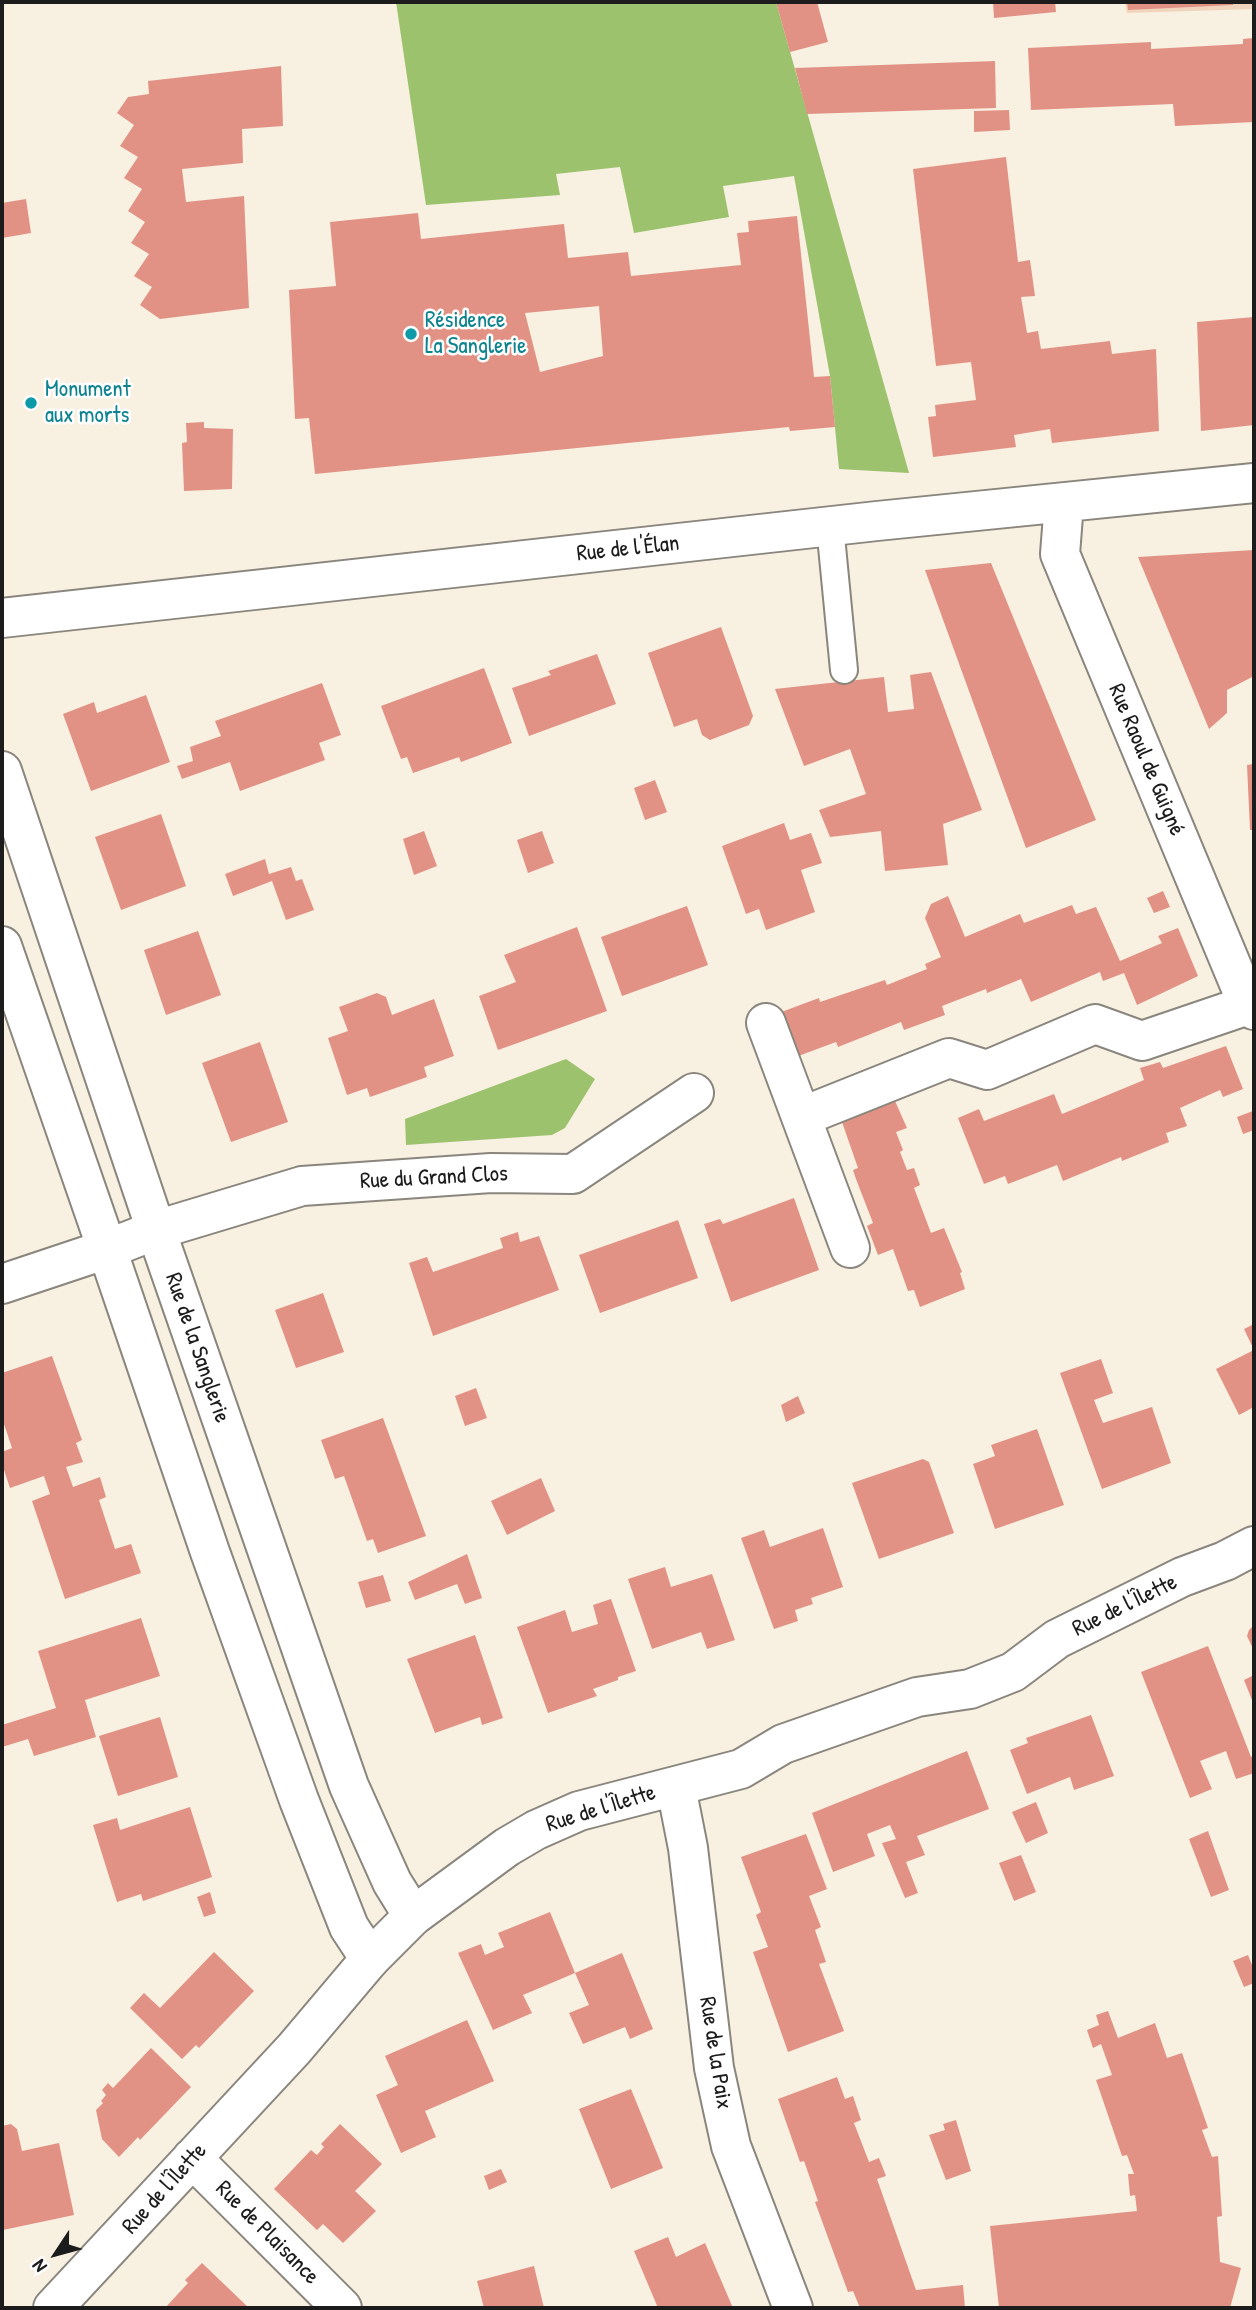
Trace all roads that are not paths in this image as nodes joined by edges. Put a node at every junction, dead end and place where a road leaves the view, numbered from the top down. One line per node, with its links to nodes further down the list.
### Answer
1 (1254, 483): 2 (street, Rue de l'Élan)
2 (1064, 503): 3 (street, Rue de l'Élan); 8 (street, Rue Raoul de Guigné)
3 (830, 526): 4 (street, Rue de l'Élan); 5 (lane)
4 (2, 618)
5 (844, 670)
6 (2, 771): 12 (street, Rue de la Sanglerie)
7 (2, 946): 14 (street)
8 (1251, 1007): 11 (street)
9 (766, 1023): 11 (street)
10 (694, 1093): 12 (street, Rue du Grand Clos)
11 (801, 1117): 13 (street)
12 (156, 1230): 14 (street, Rue du Grand Clos); 18 (street, Rue de la Sanglerie)
13 (850, 1248)
14 (107, 1249): 15 (street, Rue du Grand Clos); 19 (street)
15 (2, 1284)
16 (1254, 1546): 17 (street, Rue de l'Îlette)
17 (676, 1787): 18 (street, Rue de l'Îlette); 23 (street, Rue de la Paix)
18 (413, 1916): 19 (street, Rue de l'Îlette)
19 (370, 1959): 20 (street, Rue de l'Îlette)
20 (192, 2158): 21 (street, Rue de l'Îlette); 22 (street, Rue de Plaisance)
21 (53, 2308)
22 (342, 2308)
23 (793, 2308)

